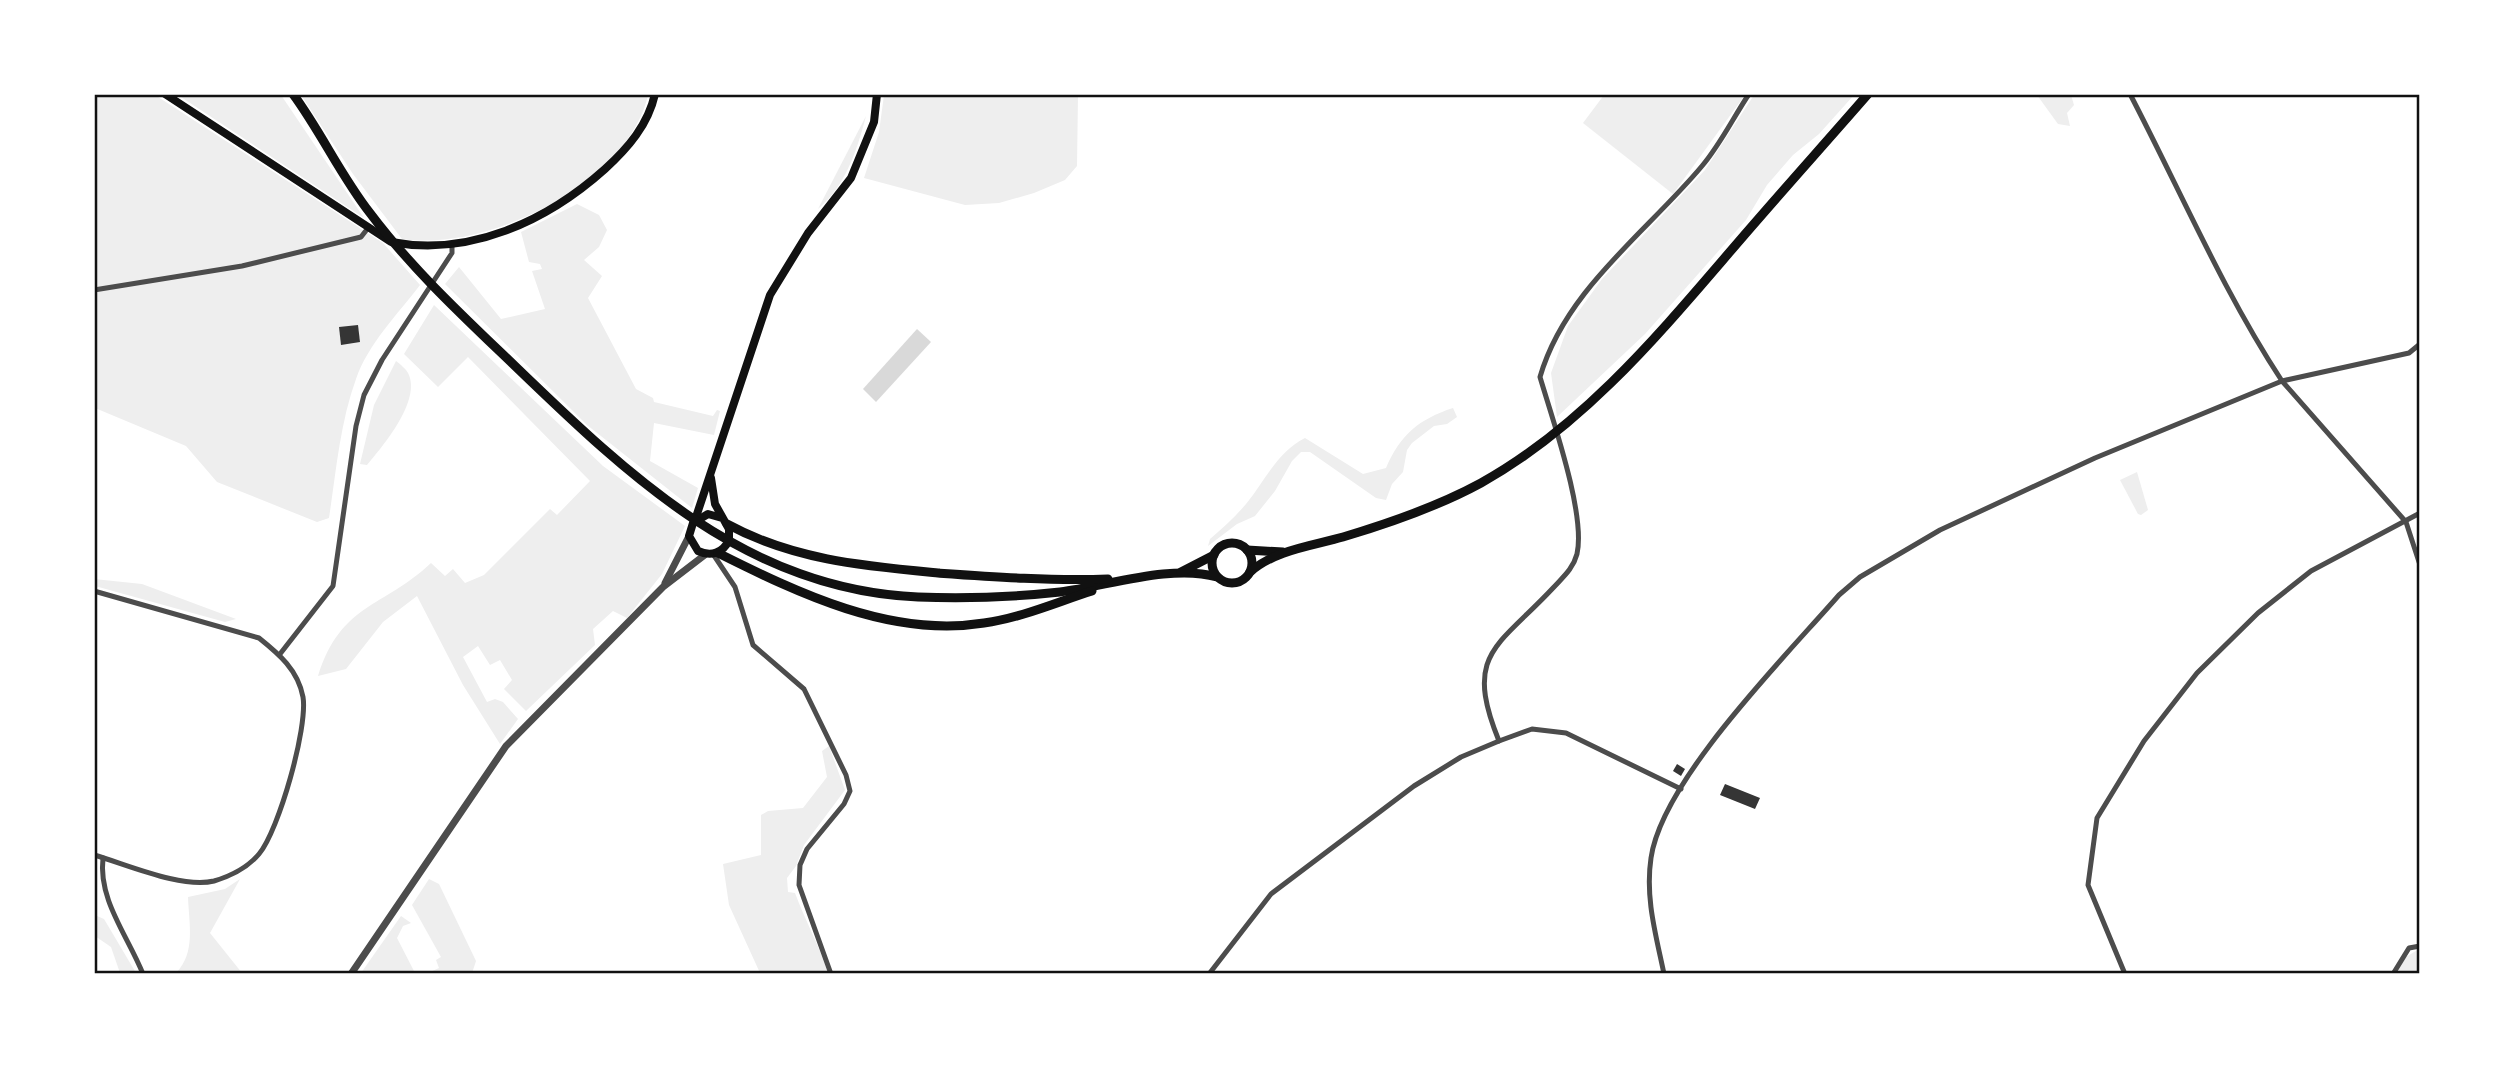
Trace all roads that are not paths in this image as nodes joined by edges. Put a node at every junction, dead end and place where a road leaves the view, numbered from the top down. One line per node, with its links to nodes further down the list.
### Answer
1 (165, 94): 8 (main road)
2 (293, 94): 27 (main road)
3 (655, 94): 9 (main road)
4 (877, 94): 13 (main road)
5 (1749, 94): 31 (street)
6 (1868, 94): 20 (main road)
7 (2130, 94): 12 (street)
8 (368, 228): 9 (main road); 10 (street)
9 (453, 245): 30 (street)
10 (94, 290)
11 (2420, 344): 12 (street)
12 (2282, 382): 17 (street); 32 (street)
13 (711, 471): 15 (main road); 16 (main road)
14 (2420, 513): 17 (street)
15 (695, 520): 16 (main road); 18 (main road)
16 (724, 521): 21 (main road); 27 (main road)
17 (2406, 522): 23 (street); 41 (street)
18 (690, 536): 21 (main road); 28 (street)
19 (1247, 550): 20 (main road); 22 (main road); 24 (main road)
20 (1288, 551): 24 (main road)
21 (712, 554): 27 (main road); 28 (street); 38 (street)
22 (1214, 555): 25 (main road); 26 (main road)
23 (2420, 565)
24 (1250, 572): 26 (main road)
25 (1178, 574): 26 (main road); 27 (main road)
26 (1217, 577)
27 (1124, 582)
28 (663, 587): 37 (street)
29 (94, 591): 30 (street)
30 (280, 654): 34 (street)
31 (1499, 741): 32 (street); 39 (street)
32 (1681, 789): 40 (street)
33 (94, 855): 34 (street)
34 (103, 858): 36 (street)
35 (2420, 946): 42 (street)
36 (143, 974)
37 (351, 974)
38 (831, 974)
39 (1209, 974)
40 (1664, 974)
41 (2125, 974)
42 (2393, 974)

